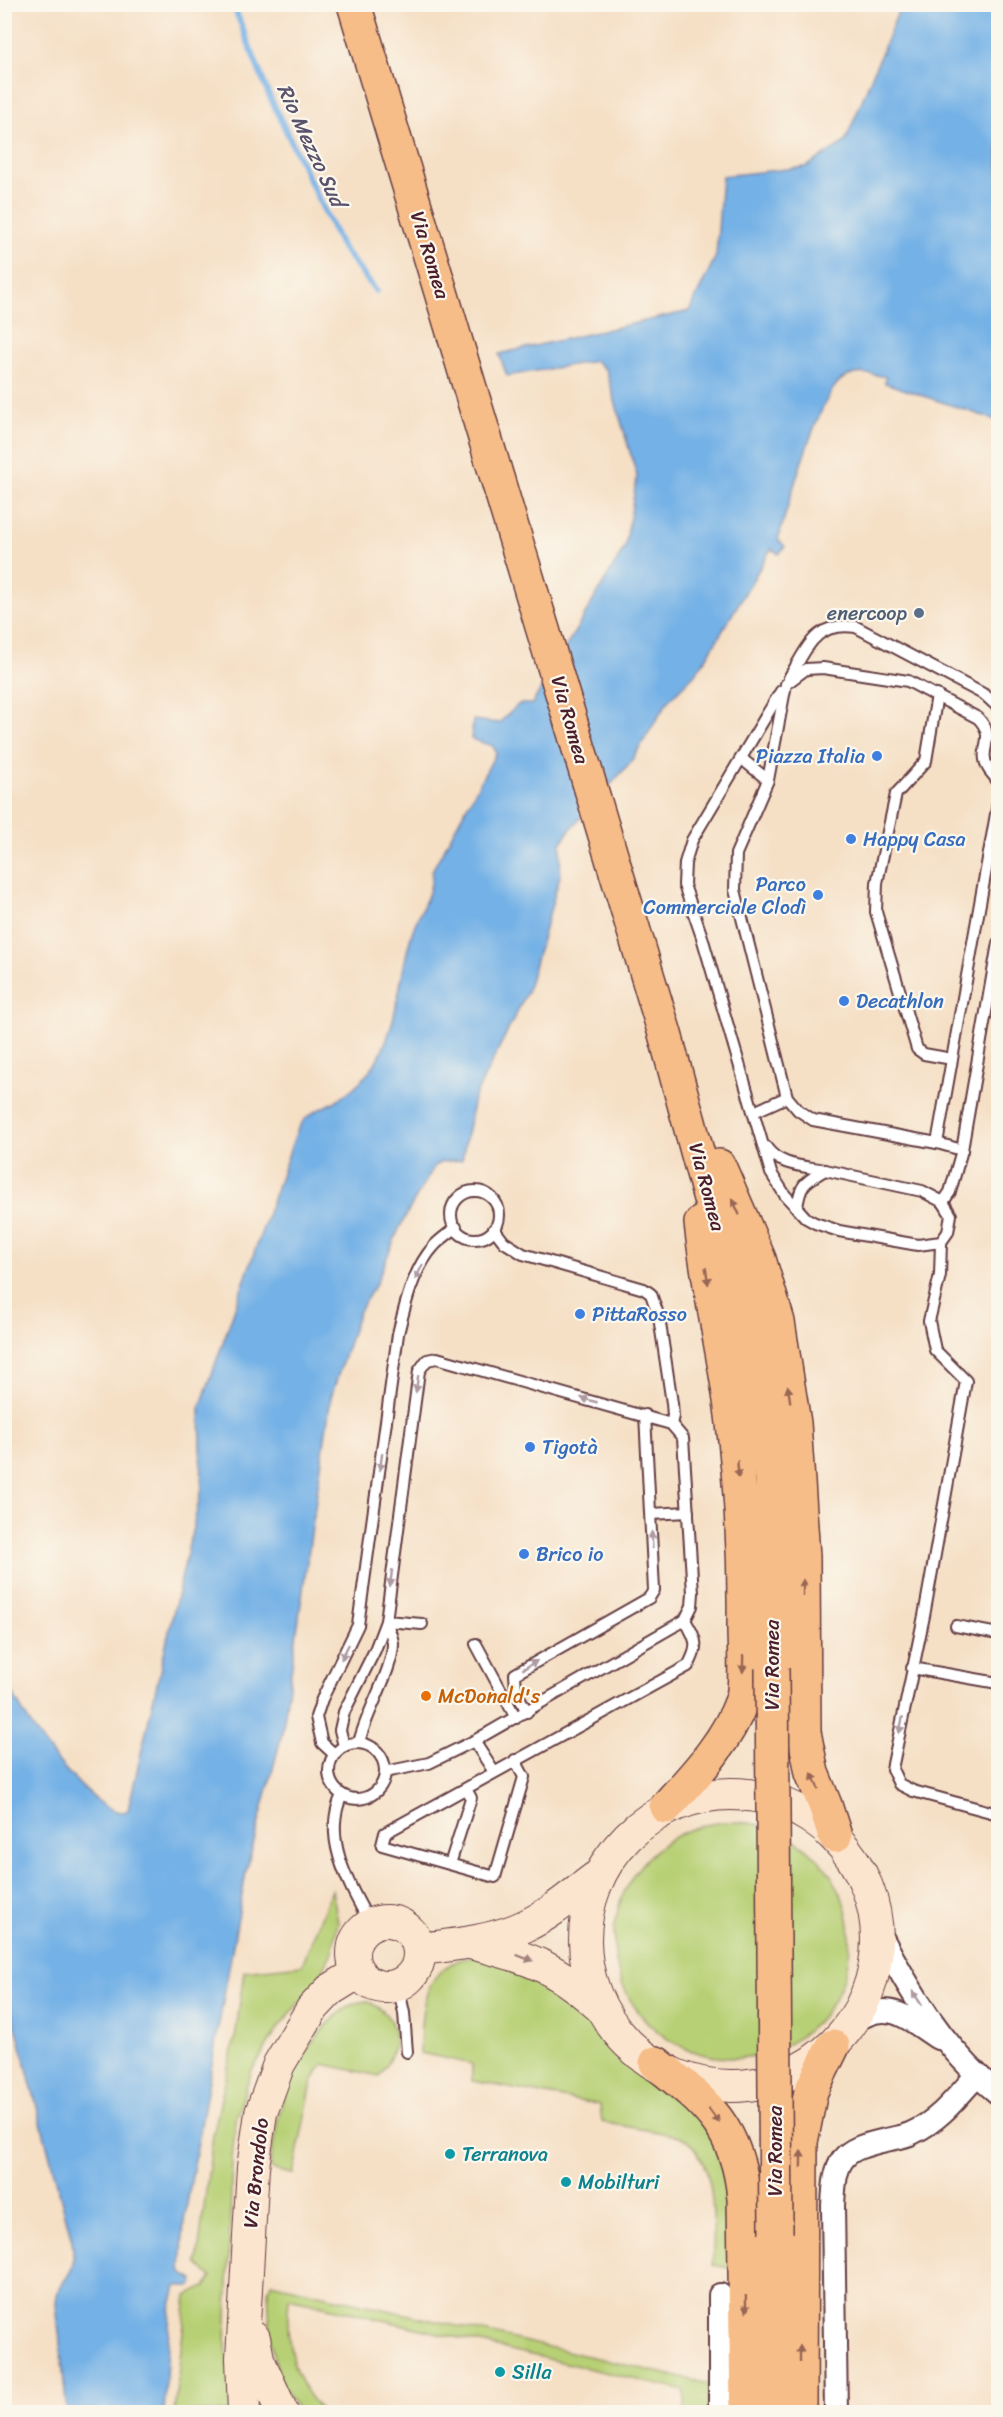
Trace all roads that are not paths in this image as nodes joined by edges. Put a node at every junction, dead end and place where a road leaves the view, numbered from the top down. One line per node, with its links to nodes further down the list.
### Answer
1 (354, 4): 10 (main road, Via Romea)
2 (786, 684): 3 (lane); 4 (lane); 5 (lane); 6 (lane)
3 (937, 695): 7 (lane); 11 (lane)
4 (999, 707)
5 (741, 759): 6 (lane); 13 (lane)
6 (768, 780): 12 (lane)
7 (999, 783)
8 (999, 803): 11 (lane)
9 (999, 943): 16 (lane)
10 (665, 1034): 46 (main road, one-way to 46); 48 (main road, one-way to 10); 70 (main road, Via Romea, bridge)
11 (952, 1059): 15 (lane)
12 (787, 1097): 13 (lane); 15 (lane)
13 (754, 1112): 14 (lane)
14 (762, 1142): 17 (lane); 19 (lane)
15 (937, 1143): 16 (lane)
16 (962, 1150): 18 (lane)
17 (825, 1170): 18 (lane); 19 (lane)
18 (943, 1202): 22 (lane)
19 (797, 1208): 22 (lane)
20 (456, 1227): 21 (lane); 21 (lane); 40 (lane, one-way to 40)
21 (494, 1229): 24 (lane)
22 (940, 1242): 33 (lane)
23 (645, 1415): 24 (lane); 26 (lane); 28 (lane, one-way to 28)
24 (671, 1424): 25 (lane)
25 (688, 1512): 26 (lane); 27 (lane)
26 (651, 1514): 35 (lane, one-way to 26)
27 (685, 1620): 35 (lane); 41 (lane)
28 (386, 1621): 29 (lane); 38 (lane); 39 (lane)
29 (422, 1624)
30 (956, 1626): 31 (lane)
31 (999, 1634)
32 (476, 1644): 36 (lane)
33 (912, 1668): 34 (lane); 47 (lane, one-way to 47)
34 (999, 1683)
35 (527, 1712): 36 (lane)
36 (516, 1718): 37 (lane)
37 (474, 1741): 42 (lane); 43 (lane)
38 (358, 1743): 39 (lane); 42 (lane)
39 (344, 1746): 40 (lane)
40 (334, 1754): 45 (lane)
41 (515, 1760): 43 (lane); 49 (lane)
42 (385, 1772): 45 (lane)
43 (494, 1772): 44 (lane)
44 (466, 1789): 49 (lane); 49 (lane)
45 (342, 1795): 51 (lane)
46 (666, 1807): 48 (main road); 50 (main road)
47 (999, 1814)
48 (835, 1836): 52 (main road)
49 (450, 1864)
50 (595, 1878): 53 (main road); 57 (main road)
51 (371, 1925): 54 (main road); 55 (main road)
52 (878, 1928): 58 (main road); 59 (street, one-way to 52)
53 (469, 1942): 54 (main road); 57 (main road, one-way to 57)
54 (419, 1949): 56 (main road)
55 (358, 1972): 56 (main road); 65 (main road, Via Brondolo)
56 (398, 1985): 60 (lane)
57 (602, 2008): 61 (main road)
58 (843, 2034): 59 (street); 61 (main road); 71 (main road, one-way to 58)
59 (950, 2046): 62 (street)
60 (406, 2052)
61 (656, 2063): 69 (main road, one-way to 69)
62 (977, 2075): 63 (street); 72 (street)
63 (999, 2093)
64 (720, 2295): 68 (street)
65 (247, 2301): 66 (main road, Via Brondolo); 67 (main road, Via Brondolo)
66 (244, 2412)
67 (282, 2412)
68 (720, 2412)
69 (747, 2412)
70 (776, 2412)
71 (800, 2412)
72 (836, 2412)

